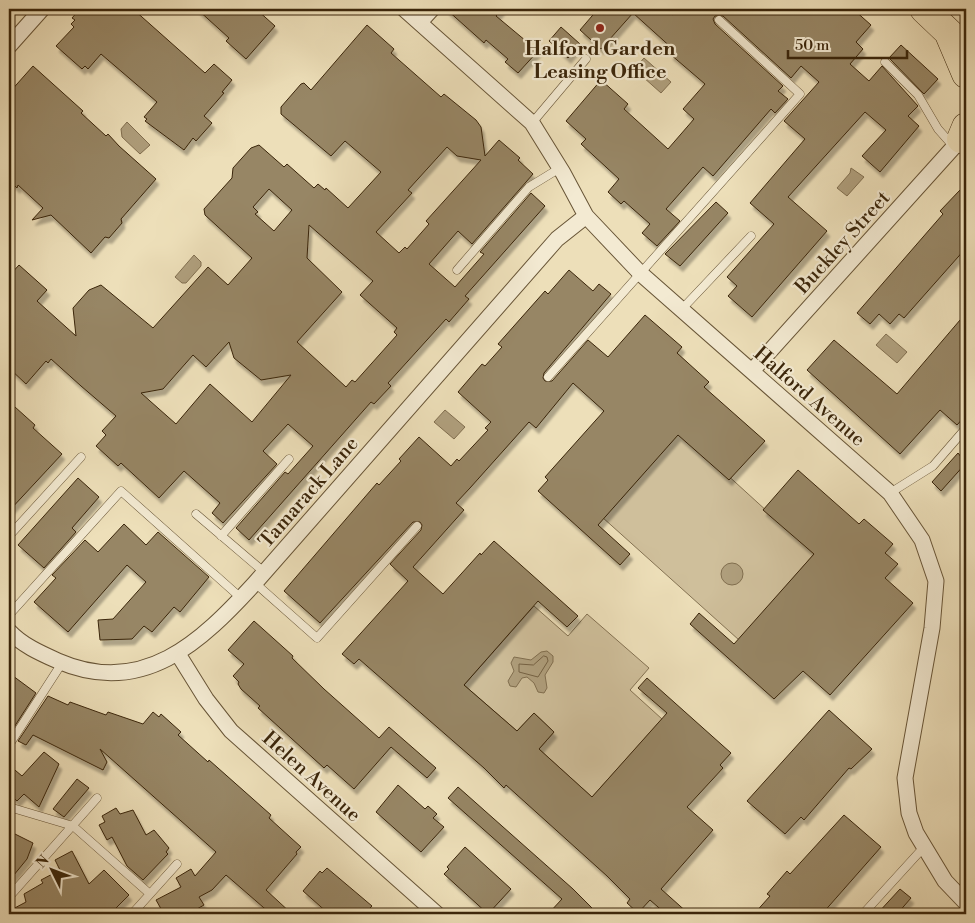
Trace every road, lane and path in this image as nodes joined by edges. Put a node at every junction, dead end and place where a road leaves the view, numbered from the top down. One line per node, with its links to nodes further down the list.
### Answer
1 (42, 9): 8 (street)
2 (404, 9): 6 (street, Halford Avenue)
3 (432, 9): 6 (street)
4 (924, 9): 7 (highway)
5 (719, 20): 18 (lane)
6 (420, 22): 12 (street, Halford Avenue)
7 (958, 41): 11 (highway)
8 (9, 46)
9 (586, 59): 12 (lane)
10 (885, 62): 13 (lane)
11 (966, 74)
12 (532, 124): 14 (street, Halford Avenue)
13 (961, 141): 20 (street, Buckley Street)
14 (560, 168): 15 (street, Halford Avenue); 17 (lane)
15 (586, 216): 18 (street, Halford Avenue); 30 (street, Tamarack Lane)
16 (751, 236): 19 (lane)
17 (457, 270)
18 (640, 273): 19 (street, Halford Avenue); 21 (lane)
19 (682, 309): 20 (street, Halford Avenue)
20 (752, 371): 25 (street, Halford Avenue)
21 (548, 376)
22 (966, 428): 25 (lane)
23 (81, 457): 28 (lane)
24 (289, 459): 29 (lane)
25 (890, 493): 40 (street, Halford Avenue)
26 (196, 514): 29 (lane)
27 (417, 526): 30 (lane)
28 (9, 536)
29 (222, 536): 30 (lane)
30 (260, 577): 31 (street, Tamarack Lane)
31 (241, 598): 32 (lane); 34 (street, Tamarack Lane)
32 (9, 615)
33 (9, 631): 35 (street, Tamarack Lane)
34 (178, 654): 35 (street, Tamarack Lane); 46 (street, Helen Avenue)
35 (62, 663): 36 (lane)
36 (9, 745)
37 (97, 798): 39 (lane)
38 (9, 808): 39 (lane)
39 (72, 826): 42 (lane); 43 (lane)
40 (924, 847): 44 (street, Halford Avenue); 47 (lane)
41 (177, 864): 42 (lane)
42 (150, 894): 45 (lane)
43 (9, 897)
44 (966, 903)
45 (132, 914)
46 (437, 914)
47 (863, 914)

